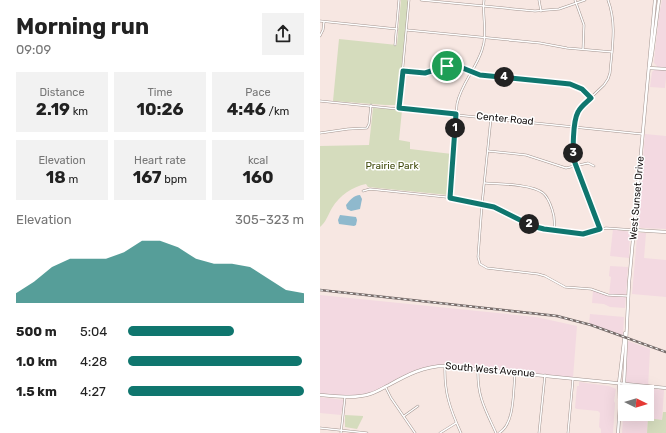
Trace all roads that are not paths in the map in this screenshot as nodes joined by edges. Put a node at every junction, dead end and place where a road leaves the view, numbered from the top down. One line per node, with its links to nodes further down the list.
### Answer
1 (399, 0): 16 (street)
2 (409, 0): 17 (street)
3 (421, 0): 12 (street)
4 (484, 0): 12 (street)
5 (539, 0): 13 (street)
6 (575, 0): 11 (street)
7 (585, 0): 11 (street)
8 (608, 0): 22 (street)
9 (655, 0): 23 (main road, West Sunset Drive)
10 (659, 0): 23 (main road, West Sunset Drive)
11 (577, 3): 13 (street); 21 (street)
12 (483, 6): 13 (street); 19 (street)
13 (541, 11)
14 (320, 21): 15 (street)
15 (324, 22): 16 (street); 18 (street)
16 (396, 29): 20 (street)
17 (407, 30): 19 (street); 25 (street)
18 (320, 36)
19 (484, 38): 21 (street); 26 (street)
20 (395, 45)
21 (583, 49): 22 (street)
22 (612, 52): 27 (street)
23 (649, 68): 24 (main road); 35 (main road, West Sunset Drive)
24 (666, 69)
25 (403, 71): 26 (street); 30 (street)
26 (471, 72): 27 (street); 31 (street)
27 (591, 98): 33 (street)
28 (320, 101): 29 (street, Center Road)
29 (371, 105): 30 (street, Center Road); 34 (street)
30 (399, 108): 31 (street, Center Road)
31 (456, 114): 32 (street, Center Road); 41 (street)
32 (492, 118): 33 (street, Center Road); 36 (street)
33 (575, 127): 35 (street, Center Road); 37 (street)
34 (320, 133)
35 (642, 134): 44 (main road, West Sunset Drive)
36 (488, 151): 37 (street); 39 (street)
37 (576, 166): 38 (street); 43 (street)
38 (594, 166)
39 (485, 183): 42 (street); 45 (street)
40 (363, 191): 41 (street)
41 (450, 198): 42 (street)
42 (482, 204): 45 (street); 47 (street)
43 (600, 229): 44 (street); 45 (street)
44 (634, 230): 46 (main road); 47 (main road, West Sunset Drive)
45 (554, 231)
46 (666, 232)
47 (629, 296): 48 (main road, West Sunset Drive)
48 (626, 328): 54 (main road, West Sunset Drive); 55 (main road, West Sunset Drive)
49 (445, 366): 50 (main road, South West Avenue); 56 (main road, South West Avenue); 63 (street)
50 (478, 368): 51 (main road, South West Avenue); 70 (street)
51 (515, 372): 52 (main road, South West Avenue); 70 (street)
52 (545, 375): 53 (main road, South West Avenue); 71 (street)
53 (573, 378): 54 (main road, South West Avenue); 72 (street)
54 (619, 383): 55 (main road, South West Avenue)
55 (624, 384): 57 (main road, South West Avenue)
56 (385, 387): 59 (main road, South West Avenue); 61 (street)
57 (666, 388)
58 (320, 395): 59 (main road, South West Avenue)
59 (345, 397): 65 (street)
60 (418, 406): 61 (street)
61 (404, 416): 67 (street)
62 (619, 421): 73 (main road, West Sunset Drive)
63 (456, 423): 68 (street); 69 (street)
64 (320, 428): 65 (street)
65 (341, 432): 66 (street)
66 (367, 433)
67 (415, 433)
68 (440, 433)
69 (461, 433)
70 (498, 433)
71 (538, 433)
72 (568, 433)
73 (618, 433)

